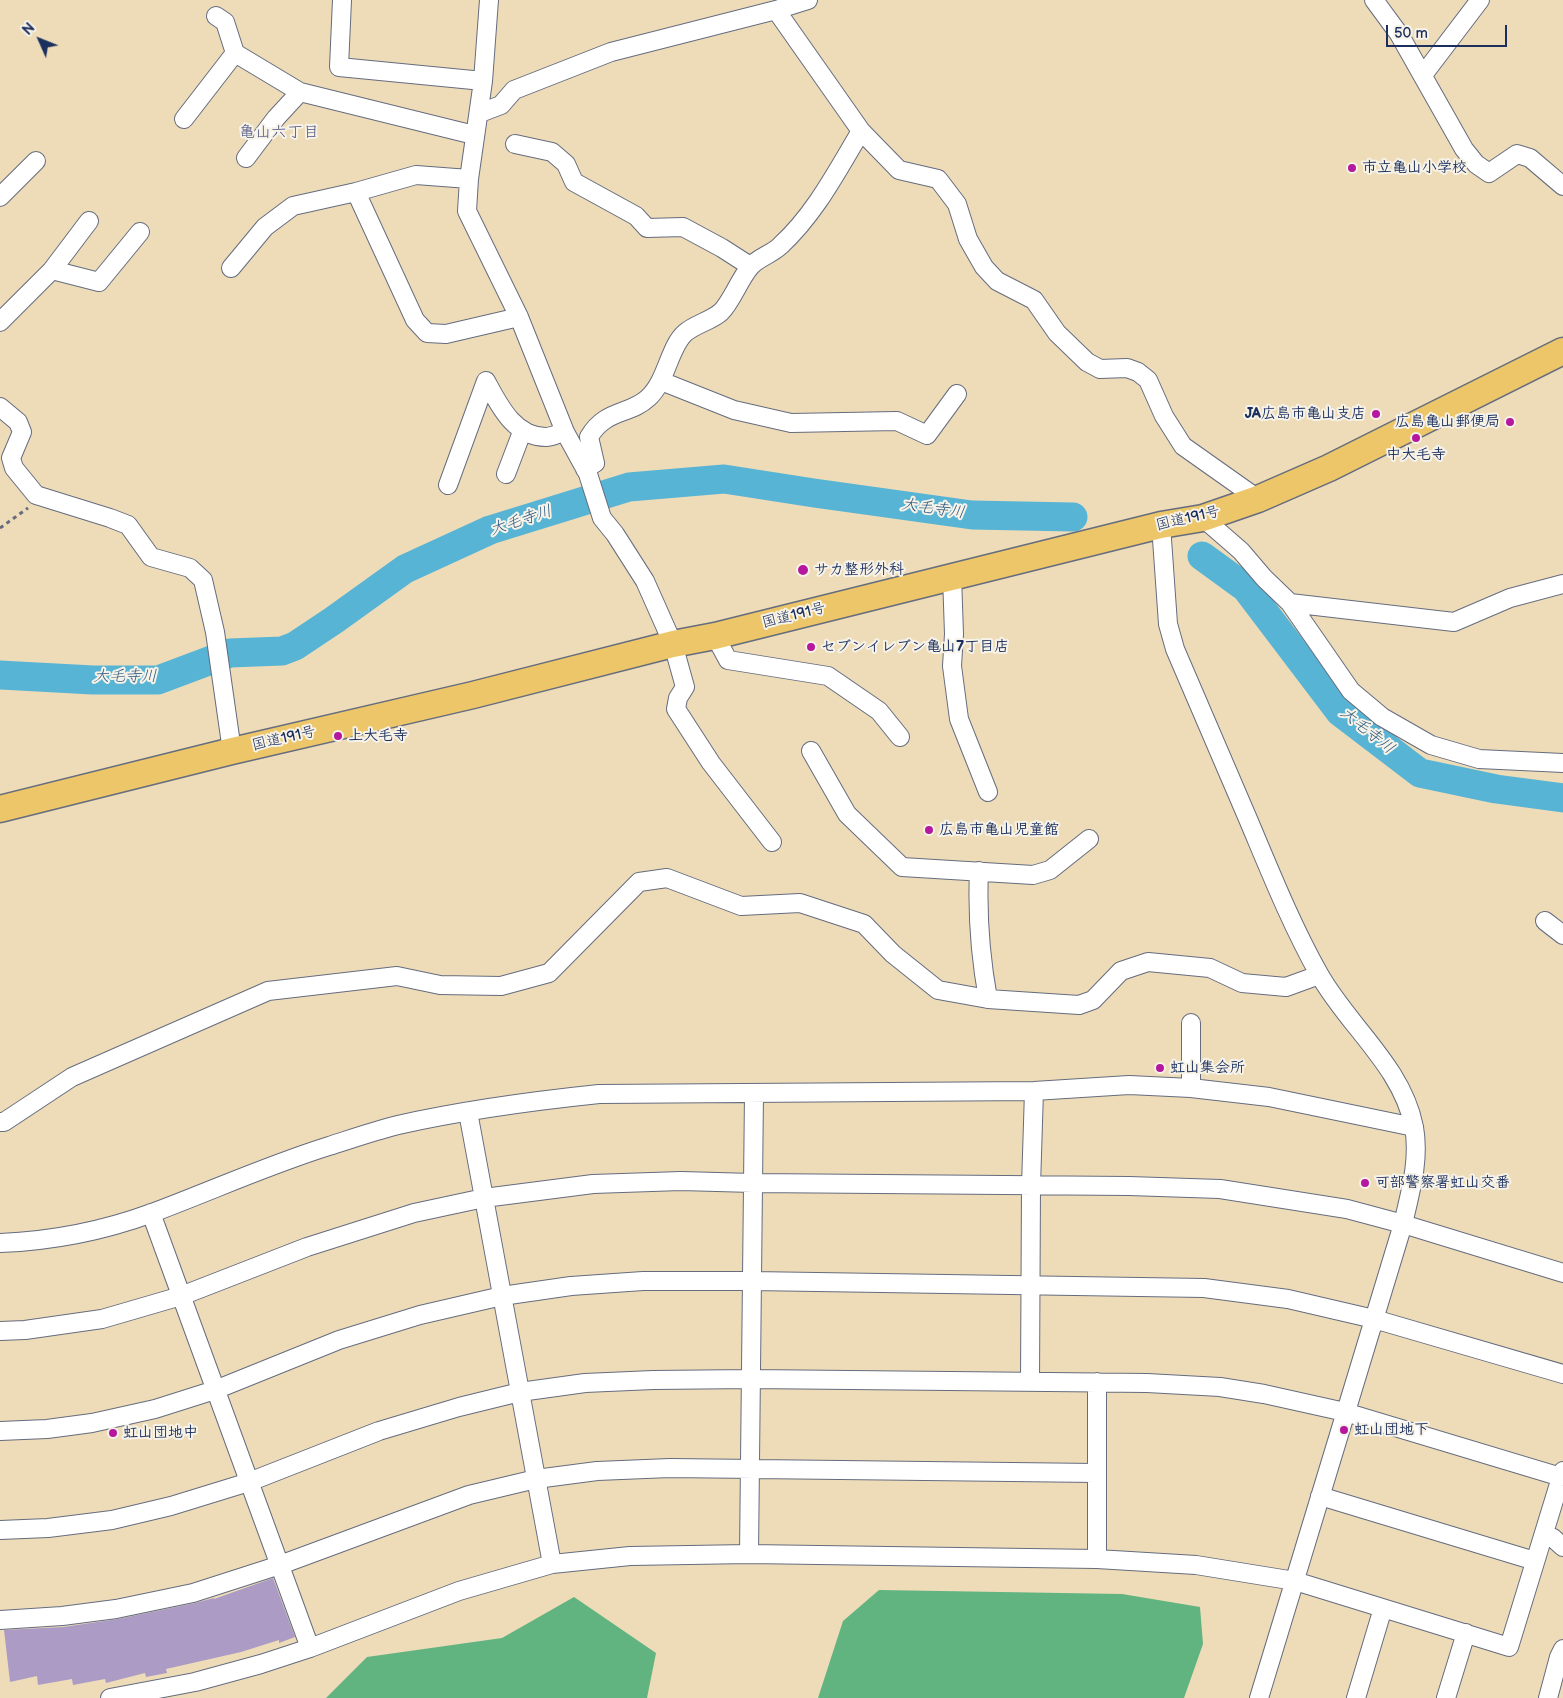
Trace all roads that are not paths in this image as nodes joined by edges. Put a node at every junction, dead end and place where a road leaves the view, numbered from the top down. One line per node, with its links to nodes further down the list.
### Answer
1 (342, 0): 10 (street)
2 (489, 0): 10 (street)
3 (808, 0): 6 (street)
4 (1374, 0): 9 (street)
5 (1480, 0): 9 (street)
6 (776, 10): 12 (street); 14 (street)
7 (216, 16): 8 (street)
8 (235, 53): 11 (street); 13 (street)
9 (1423, 75): 20 (street)
10 (483, 81): 12 (street)
11 (300, 92): 15 (street); 17 (street)
12 (480, 113): 15 (street)
13 (184, 119)
14 (861, 131): 25 (street); 39 (street)
15 (474, 136): 19 (street)
16 (515, 144): 25 (street)
17 (246, 158)
18 (36, 161): 22 (street)
19 (469, 179): 21 (street); 28 (street)
20 (1563, 186)
21 (356, 192): 26 (street); 28 (street)
22 (0, 197)
23 (89, 221): 27 (street)
24 (140, 232): 27 (street)
25 (750, 266): 31 (street)
26 (231, 268)
27 (52, 270): 29 (street)
28 (519, 317): 35 (street)
29 (0, 322)
30 (1563, 351): 39 (highway, 国道191号)
31 (661, 381): 32 (street); 36 (street)
32 (957, 394)
33 (0, 407): 48 (street)
34 (522, 432): 35 (street); 37 (street); 38 (street)
35 (565, 432): 36 (street)
36 (586, 472): 46 (street)
37 (506, 474)
38 (448, 485)
39 (1258, 499): 40 (highway, 国道191号)
40 (1203, 518): 41 (highway, 国道191号); 44 (street)
41 (1162, 525): 42 (highway, 国道191号); 58 (street)
42 (952, 576): 45 (highway, 国道191号); 51 (street)
43 (1563, 584): 44 (street)
44 (1290, 603): 50 (street)
45 (715, 636): 46 (highway, 国道191号); 47 (street)
46 (672, 644): 48 (highway, 国道191号); 54 (street)
47 (900, 737)
48 (232, 751): 52 (highway, 国道191号)
49 (811, 751): 55 (street)
50 (1563, 763)
51 (988, 792)
52 (0, 809)
53 (1089, 839): 55 (street)
54 (772, 842)
55 (979, 871): 59 (street)
56 (1545, 921): 57 (street)
57 (1563, 935)
58 (1319, 975): 59 (street); 66 (street)
59 (988, 999): 65 (street)
60 (1191, 1023): 61 (street)
61 (1191, 1088): 62 (street); 66 (street)
62 (1034, 1091): 63 (street); 68 (street)
63 (754, 1093): 64 (street); 67 (street)
64 (468, 1112): 69 (street); 70 (street)
65 (0, 1122)
66 (1414, 1127): 71 (street)
67 (753, 1183): 68 (street); 69 (street); 74 (street)
68 (1031, 1186): 71 (street); 75 (street)
69 (484, 1198): 76 (street); 77 (street)
70 (151, 1214): 72 (street); 76 (street)
71 (1403, 1224): 73 (street); 78 (street)
72 (0, 1243)
73 (1563, 1273)
74 (752, 1281): 75 (street); 77 (street); 81 (street)
75 (1031, 1285): 78 (street); 82 (street)
76 (181, 1296): 79 (street); 84 (street)
77 (502, 1296): 84 (street); 85 (street)
78 (1374, 1319): 80 (street); 86 (street)
79 (0, 1331)
80 (1563, 1374)
81 (751, 1379): 82 (street); 85 (street); 88 (street)
82 (1030, 1382): 83 (street)
83 (1097, 1382): 86 (street); 89 (street)
84 (215, 1390): 87 (street); 92 (street)
85 (520, 1392): 91 (street); 92 (street)
86 (1345, 1412): 90 (street); 93 (street)
87 (0, 1431)
88 (750, 1469): 89 (street); 91 (street); 96 (street)
89 (1096, 1473): 97 (street)
90 (1562, 1474): 95 (street)
91 (536, 1479): 99 (street); 100 (street)
92 (249, 1482): 94 (street); 100 (street)
93 (1320, 1496): 98 (street); 101 (street)
94 (0, 1530)
95 (1556, 1539): 98 (street)
96 (749, 1554): 97 (street); 99 (street)
97 (1097, 1559): 101 (street)
98 (1535, 1561): 104 (street)
99 (552, 1564): 105 (street)
100 (280, 1565): 103 (street); 105 (street)
101 (1295, 1581): 102 (street); 108 (street)
102 (1383, 1608): 104 (street); 109 (street)
103 (0, 1620)
104 (1466, 1634): 110 (street)
105 (310, 1648): 107 (street)
106 (1563, 1650): 111 (street)
107 (110, 1698)
108 (1259, 1698)
109 (1356, 1698)
110 (1446, 1698)
111 (1548, 1698)

